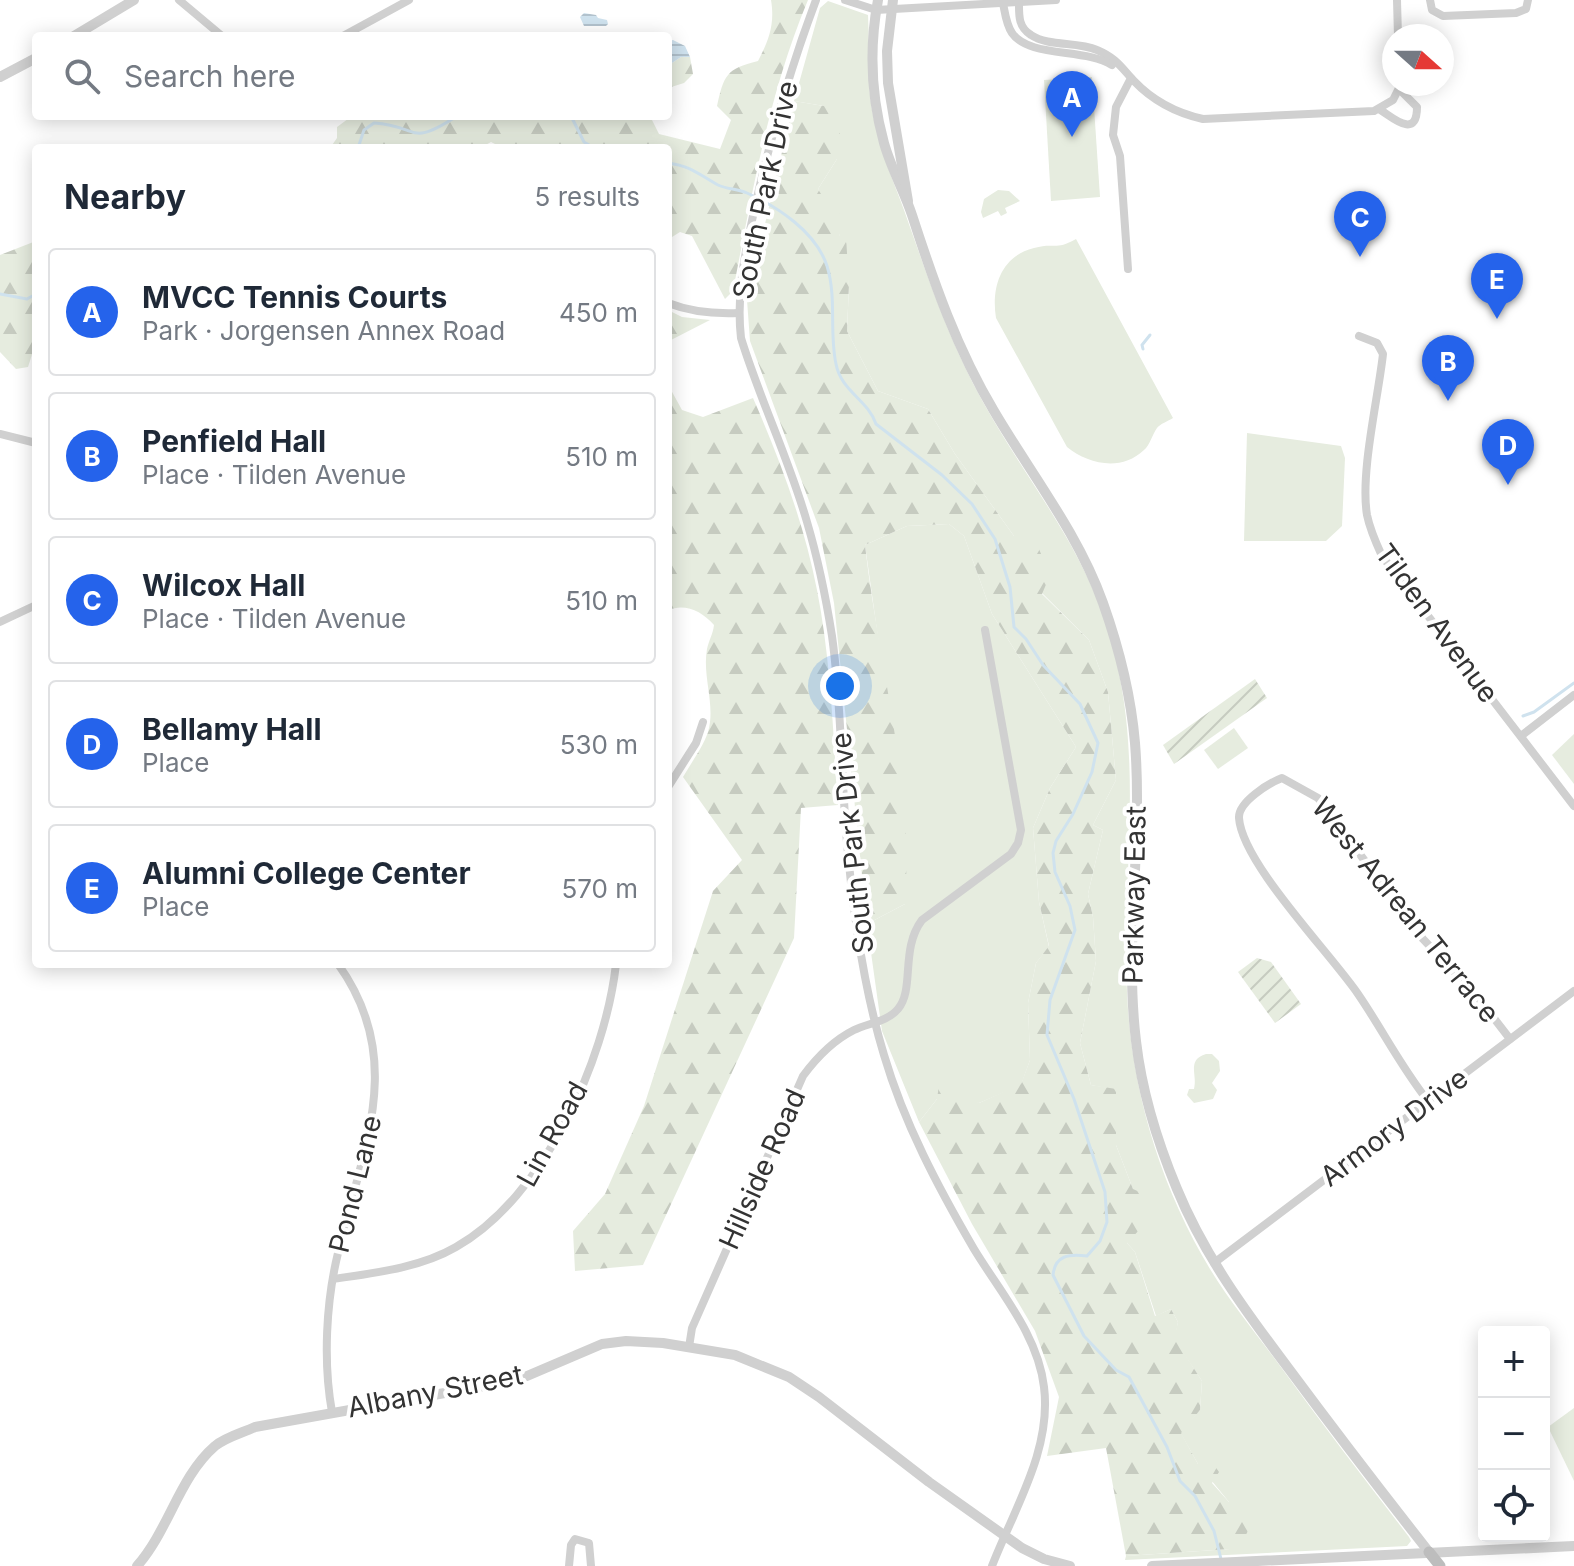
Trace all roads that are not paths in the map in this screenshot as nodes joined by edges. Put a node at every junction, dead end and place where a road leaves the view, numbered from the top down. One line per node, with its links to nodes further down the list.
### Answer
1 (134, 0): 16 (street)
2 (179, 0): 17 (street)
3 (409, 0): 18 (street)
4 (816, 0): 28 (street, South Park Drive)
5 (845, 0): 12 (street)
6 (1056, 0): 11 (street)
7 (1397, 0): 15 (street)
8 (1430, 0): 9 (street)
9 (1528, 0)
10 (961, 2): 13 (street); 14 (street)
11 (1019, 2): 13 (street); 20 (street)
12 (878, 3): 14 (street); 25 (street, Parkway East)
13 (1003, 3): 20 (street)
14 (892, 4): 25 (street, Parkway East)
15 (1398, 24)
16 (81, 32)
17 (217, 32)
18 (350, 32)
19 (32, 60): 21 (street)
20 (1129, 76): 24 (street); 26 (street)
21 (0, 77)
22 (1395, 96): 24 (street)
23 (1408, 96): 24 (street)
24 (1379, 109)
25 (908, 203): 46 (street, Parkway East)
26 (1128, 269)
27 (672, 305): 28 (street)
28 (738, 313): 43 (street, South Park Drive)
29 (1359, 336): 37 (street, Tilden Avenue)
30 (0, 434): 31 (street)
31 (32, 442)
32 (32, 607): 33 (street)
33 (0, 622)
34 (985, 630): 43 (street, Hillside Road)
35 (1574, 695): 37 (street)
36 (703, 722): 38 (street)
37 (1521, 736): 39 (street, Tilden Avenue)
38 (672, 781)
39 (1574, 806)
40 (340, 968): 47 (street, Pond Lane)
41 (615, 968): 47 (street, Lin Road)
42 (1574, 991): 44 (street, Armory Drive)
43 (874, 1023): 48 (street, Hillside Road); 50 (street, South Park Drive)
44 (1510, 1039): 45 (street, Armory Drive); 45 (street, West Adrean Terrace)
45 (1428, 1101): 46 (street, Armory Drive)
46 (1214, 1263): 52 (street, Parkway East)
47 (333, 1279): 49 (street, Pond Lane)
48 (689, 1347): 49 (street, Albany Street); 50 (street, Albany Street)
49 (332, 1412): 53 (street, Albany Street)
50 (1005, 1536): 56 (street, South Park Drive); 57 (street, Albany Street)
51 (1574, 1546): 52 (street)
52 (1429, 1552): 58 (street); 59 (main road)
53 (137, 1566)
54 (569, 1566): 55 (street)
55 (591, 1566)
56 (992, 1566)
57 (1070, 1566)
58 (1152, 1566)
59 (1440, 1566)

